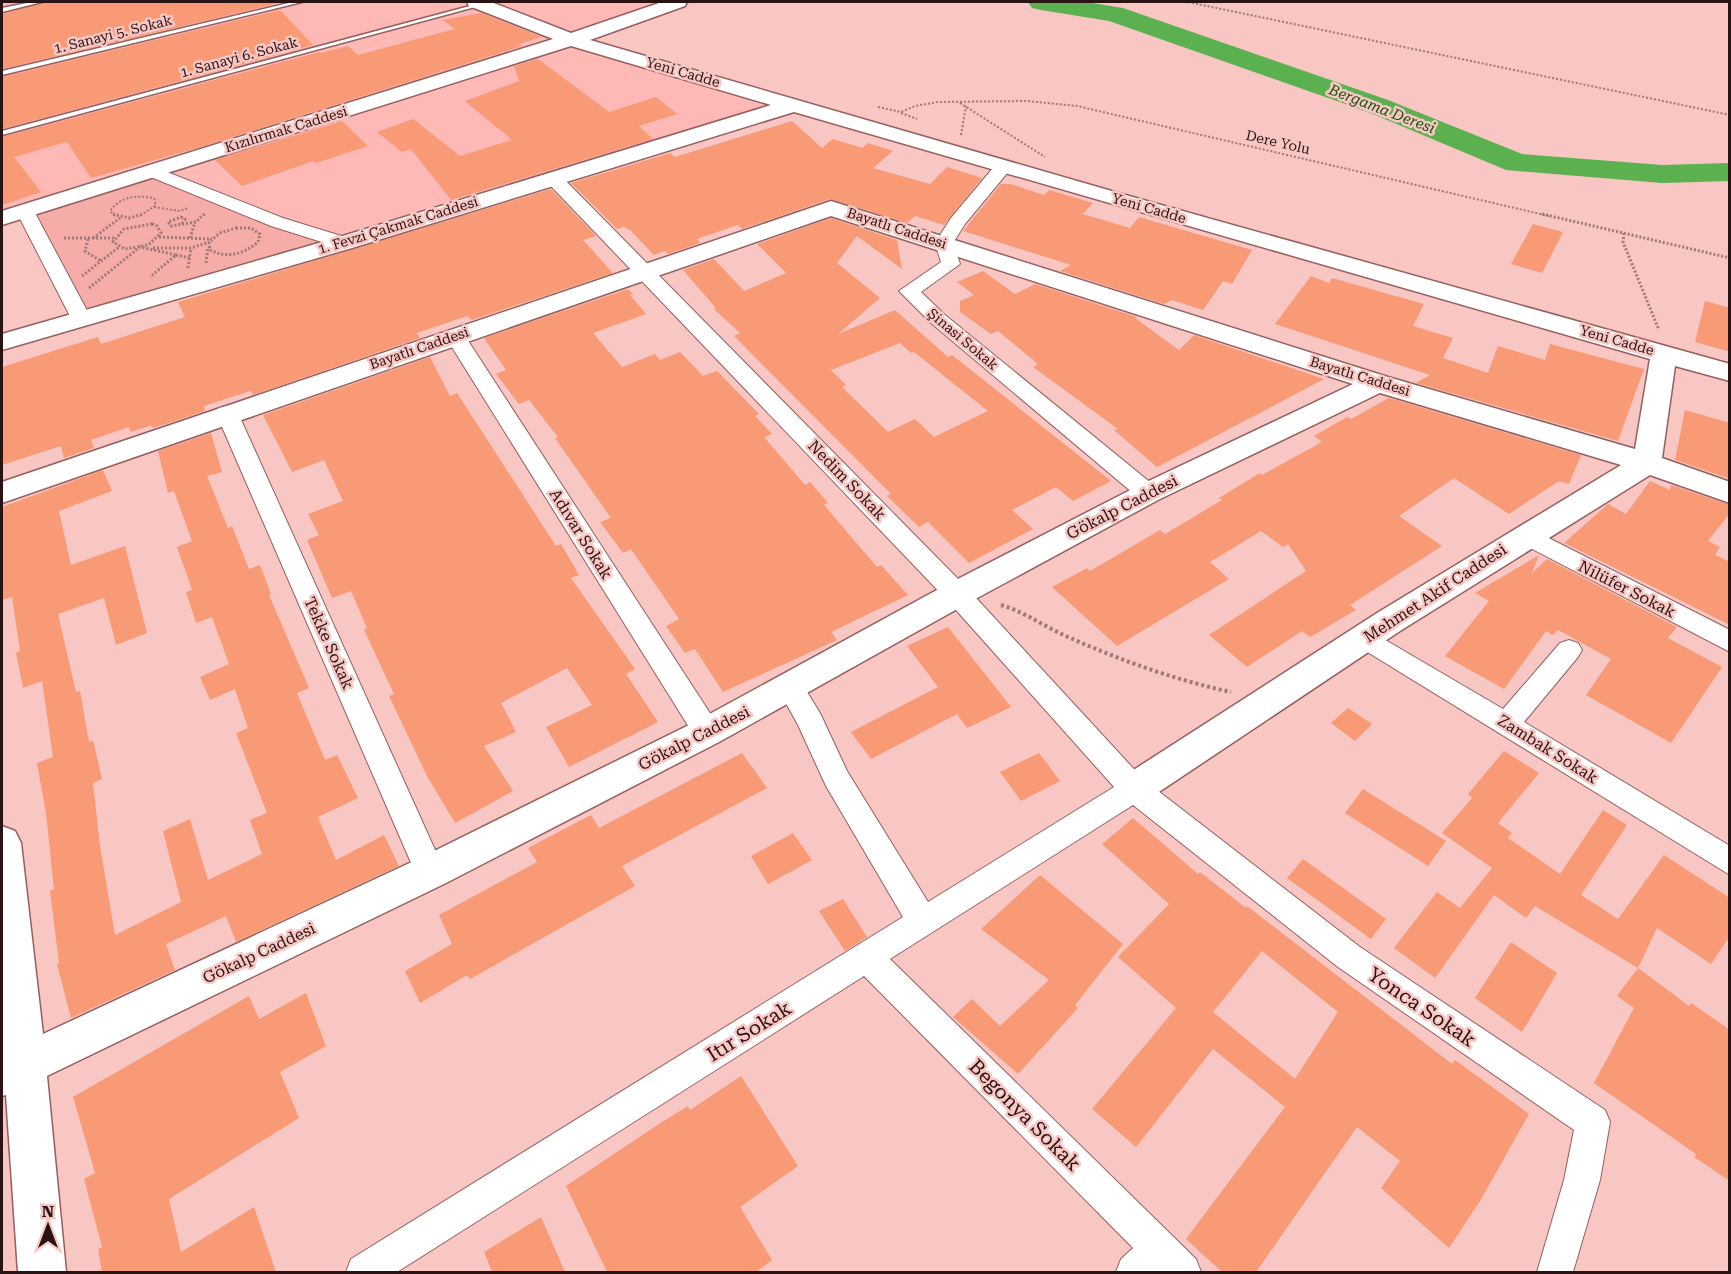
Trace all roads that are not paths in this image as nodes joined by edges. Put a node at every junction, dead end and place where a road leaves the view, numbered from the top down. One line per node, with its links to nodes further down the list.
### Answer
1 (39, 2): 5 (lane)
2 (299, 2): 7 (lane, 1. Sanayi 5. Sokak)
3 (678, 2): 6 (street, Kızılırmak Caddesi)
4 (479, 3): 6 (street, Yeni Cadde); 9 (lane, 1. Sanayi 6. Sokak)
5 (2, 10)
6 (570, 40): 8 (street, Yeni Cadde); 11 (street, Kızılırmak Caddesi)
7 (2, 74)
8 (794, 105): 10 (street, Yeni Cadde); 12 (street, 1. Fevzi Çakmak Caddesi)
9 (2, 133)
10 (1004, 166): 16 (street); 21 (street, Yeni Cadde)
11 (152, 171): 13 (street, Kızılırmak Caddesi); 15 (street)
12 (553, 178): 15 (street, 1. Fevzi Çakmak Caddesi); 17 (street, Nedim Sokak)
13 (25, 211): 14 (street, Kızılırmak Caddesi); 18 (street)
14 (2, 218)
15 (344, 243): 18 (street, 1. Fevzi Çakmak Caddesi)
16 (944, 243): 17 (street, Bayatlı Caddesi); 23 (street, Bayatlı Caddesi); 26 (street, Şinasi Sokak)
17 (646, 271): 19 (street, Bayatlı Caddesi); 30 (street, Nedim Sokak)
18 (81, 318): 20 (street, 1. Fevzi Çakmak Caddesi)
19 (455, 336): 24 (street, Bayatlı Caddesi); 36 (street, Adıvar Sokak)
20 (2, 342)
21 (1665, 353): 22 (street, Yeni Cadde); 25 (street)
22 (1730, 373)
23 (1378, 383): 25 (street, Bayatlı Caddesi); 26 (street, Gökalp Caddesi)
24 (227, 413): 27 (street, Bayatlı Caddesi); 40 (street, Tekke Sokak)
25 (1647, 463): 28 (street, Bayatlı Caddesi); 29 (street, Mehmet Akif Caddesi)
26 (1148, 492): 30 (street, Gökalp Caddesi)
27 (2, 493)
28 (1730, 493)
29 (1525, 536): 31 (street, Mehmet Akif Caddesi); 32 (street, Nilüfer Sokak)
30 (957, 594): 34 (street, Gökalp Caddesi); 37 (street, Nedim Sokak)
31 (1365, 638): 35 (street, Zambak Sokak); 37 (street, Mehmet Akif Caddesi)
32 (1730, 642)
33 (1569, 650): 35 (street)
34 (790, 687): 36 (street, Gökalp Caddesi); 41 (street)
35 (1506, 724): 39 (street, Zambak Sokak)
36 (707, 732): 40 (street, Gökalp Caddesi)
37 (1134, 789): 41 (street, Itır Sokak); 47 (street, Yonca Sokak)
38 (2, 843): 43 (street)
39 (1730, 862)
40 (430, 872): 43 (street, Gökalp Caddesi)
41 (923, 922): 42 (street, Itır Sokak)
42 (867, 957): 44 (street, Begonya Sokak); 46 (street, Itır Sokak)
43 (13, 1070): 45 (street)
44 (1159, 1264)
45 (42, 1272)
46 (364, 1272)
47 (1556, 1272)

